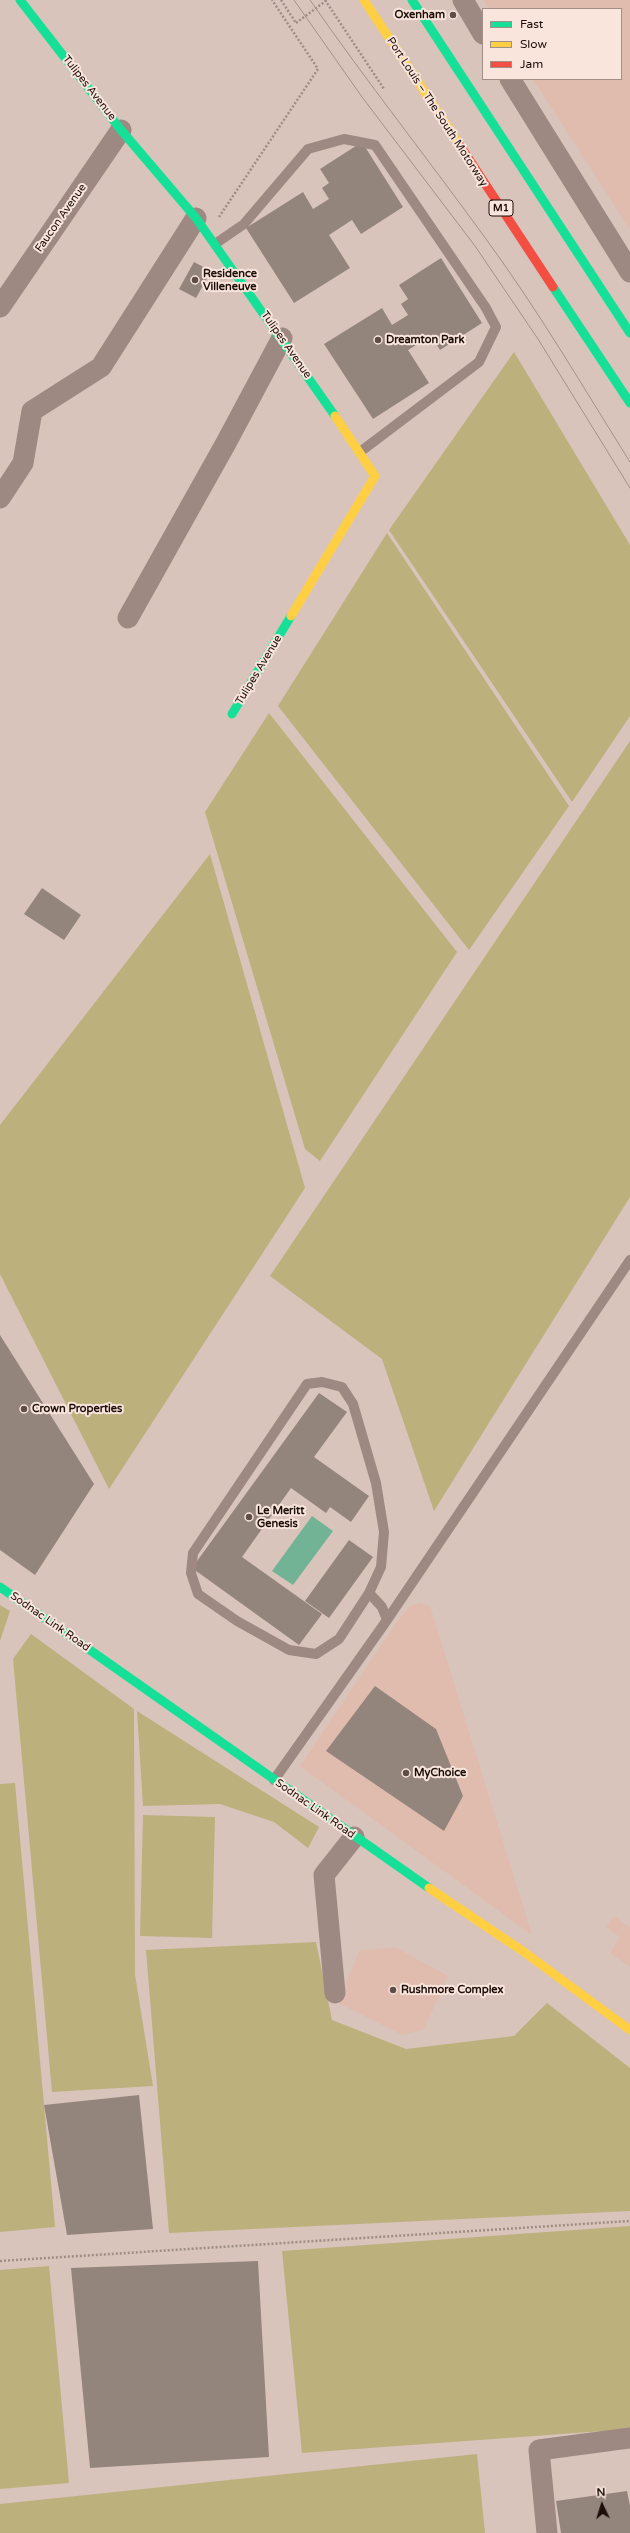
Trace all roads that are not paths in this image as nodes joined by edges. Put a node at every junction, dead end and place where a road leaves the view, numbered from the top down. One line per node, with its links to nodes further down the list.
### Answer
1 (20, 0): 7 (main road, Tulipes Avenue)
2 (364, 0): 14 (main road, Port Louis – The South Motorway / M1)
3 (412, 0): 12 (main road)
4 (463, 0): 5 (street)
5 (482, 32)
6 (511, 80): 10 (street)
7 (121, 130): 8 (main road, Tulipes Avenue); 11 (street, Faucon Avenue)
8 (202, 226): 9 (main road, Tulipes Avenue); 16 (street)
9 (215, 244): 13 (main road, Tulipes Avenue); 15 (lane)
10 (630, 272)
11 (0, 307)
12 (630, 333)
13 (282, 338): 15 (main road, Tulipes Avenue); 17 (street)
14 (630, 403)
15 (360, 452): 18 (main road, Tulipes Avenue)
16 (0, 498)
17 (128, 618)
18 (232, 714)
19 (630, 1260): 22 (lane)
20 (0, 1587): 23 (main road, Sodnac Link Road)
21 (369, 1593): 21 (lane); 22 (lane)
22 (387, 1620): 23 (lane)
23 (274, 1780): 24 (main road, Sodnac Link Road)
24 (354, 1837): 25 (street); 26 (main road, Sodnac Link Road)
25 (335, 1993)
26 (630, 2030)
27 (630, 2438): 28 (street)
28 (546, 2533)

